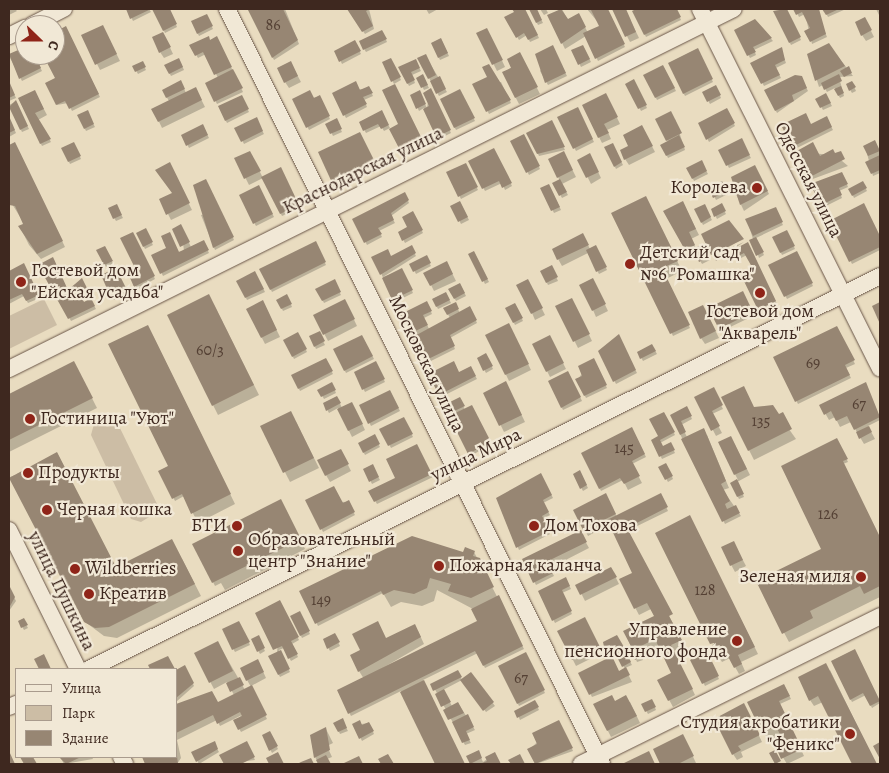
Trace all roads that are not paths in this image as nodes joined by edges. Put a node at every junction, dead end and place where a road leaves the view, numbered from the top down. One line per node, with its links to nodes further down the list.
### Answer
1 (64, 9): 4 (street)
2 (227, 9): 6 (street, Московская улица)
3 (734, 9): 5 (street, Краснодарская улица)
4 (52, 15)
5 (703, 16): 6 (street, Краснодарская улица); 8 (street, Одесская улица)
6 (327, 211): 10 (street, Краснодарская улица); 11 (street, Московская улица)
7 (880, 276): 8 (street, улица Мира)
8 (843, 294): 9 (street, Одесская улица); 11 (street, улица Мира)
9 (880, 369)
10 (9, 370)
11 (463, 483): 15 (street, улица Мира); 16 (street, Московская улица)
12 (9, 530): 14 (street, улица Пушкина)
13 (880, 616): 16 (street)
14 (78, 668)
15 (91, 668)
16 (600, 760): 17 (street)
17 (580, 764)

